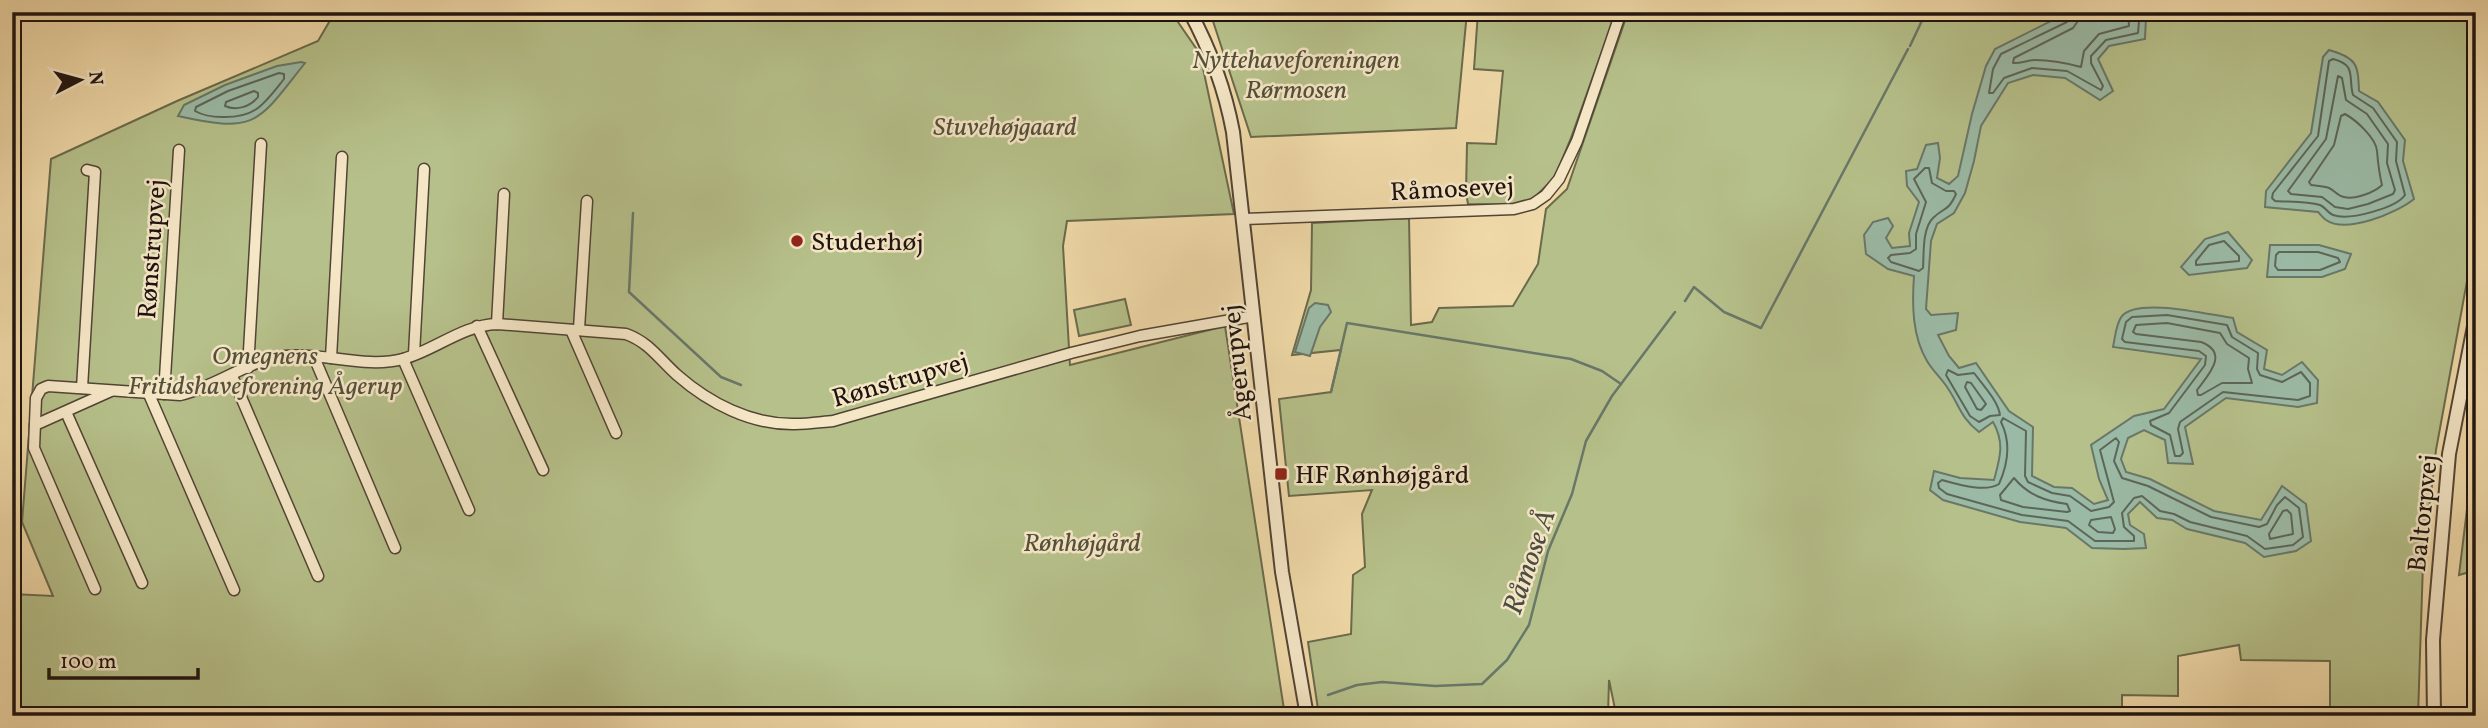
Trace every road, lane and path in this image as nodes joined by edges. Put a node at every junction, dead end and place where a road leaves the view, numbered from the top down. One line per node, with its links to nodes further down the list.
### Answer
1 (1190, 12): 10 (street, Ågerupvej)
2 (1620, 12): 10 (street, Råmosevej)
3 (261, 144): 20 (street)
4 (179, 150): 25 (street, Rønstrupvej)
5 (342, 158): 18 (street)
6 (424, 169): 16 (street)
7 (87, 170): 22 (street)
8 (504, 194): 13 (street)
9 (587, 201): 15 (street)
10 (1244, 219): 11 (street, Ågerupvej)
11 (1254, 316): 15 (street, Rønstrupvej); 36 (street, Ågerupvej)
12 (2476, 316): 37 (street, Baltorpvej)
13 (497, 324): 14 (street, Rønstrupvej); 15 (street, Rønstrupvej)
14 (478, 326): 16 (street, Rønstrupvej); 29 (street)
15 (575, 330): 28 (street)
16 (414, 354): 19 (street, Rønstrupvej)
17 (314, 357): 18 (street, Rønstrupvej); 20 (street, Rønstrupvej); 31 (street)
18 (331, 358): 19 (street, Rønstrupvej)
19 (403, 359): 30 (street)
20 (248, 368): 21 (street, Rønstrupvej)
21 (232, 376): 25 (street, Rønstrupvej); 32 (street)
22 (82, 388): 23 (street, Rønstrupvej); 27 (street, Rønstrupvej)
23 (111, 391): 24 (street, Rønstrupvej); 26 (street, Rønstrupvej)
24 (148, 392): 25 (street, Rønstrupvej); 35 (street)
25 (164, 394)
26 (66, 412): 27 (street, Rønstrupvej); 33 (street)
27 (35, 425): 34 (street, Rønstrupvej)
28 (616, 433)
29 (542, 470)
30 (469, 510)
31 (395, 548)
32 (318, 576)
33 (142, 583)
34 (95, 589)
35 (234, 590)
36 (1307, 716)
37 (2434, 716)

